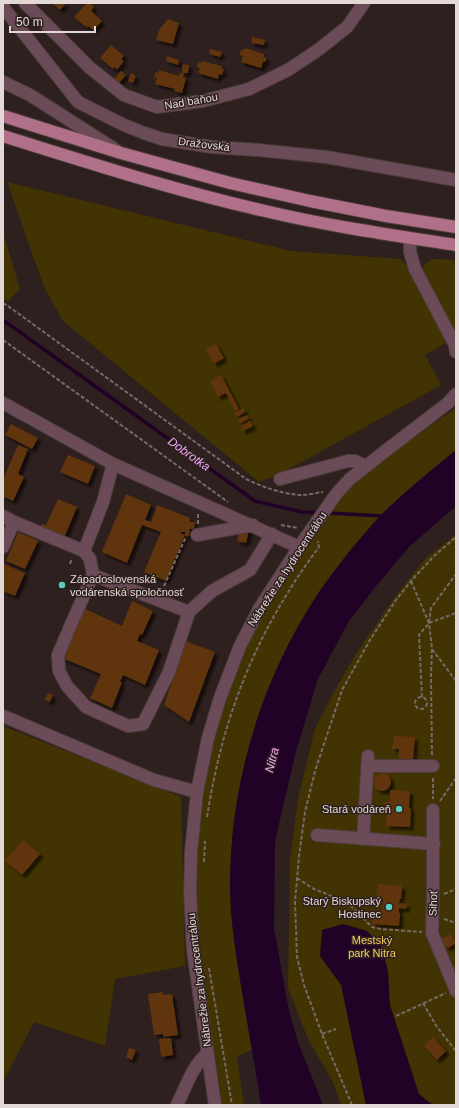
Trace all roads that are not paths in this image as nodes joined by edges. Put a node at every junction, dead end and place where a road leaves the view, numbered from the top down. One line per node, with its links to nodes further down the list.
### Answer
1 (25, 3): 2 (street, Nad baňou)
2 (364, 3)
3 (3, 7): 8 (street, Dražovská)
4 (3, 82): 7 (street)
5 (3, 116): 7 (main road)
6 (3, 136): 10 (main road)
7 (120, 152): 9 (main road)
8 (456, 180)
9 (456, 227)
10 (410, 239): 11 (main road); 12 (street)
11 (456, 245)
12 (456, 352)
13 (456, 394): 16 (street, Nábrežie za hydrocentrálou)
14 (3, 403): 15 (street)
15 (113, 464): 20 (street); 25 (street)
16 (366, 466): 17 (street); 23 (street, Nábrežie za hydrocentrálou)
17 (280, 479)
18 (3, 516): 19 (street)
19 (14, 522): 24 (street); 25 (street)
20 (253, 525): 21 (street); 22 (street)
21 (276, 529): 23 (street); 27 (street)
22 (197, 535)
23 (299, 546): 30 (street, Nábrežie za hydrocentrálou)
24 (3, 547)
25 (84, 551): 26 (street)
26 (93, 574): 27 (street); 27 (street)
27 (188, 612)
28 (3, 716): 30 (street)
29 (433, 766): 33 (street)
30 (198, 792): 36 (street, Nábrežie za hydrocentrálou)
31 (433, 810): 34 (street, Sihoť)
32 (317, 835): 33 (street)
33 (363, 839): 34 (street)
34 (434, 844): 35 (street, Sihoť)
35 (455, 990)
36 (207, 1054): 37 (street); 38 (street, Nábrežie za hydrocentrálou)
37 (177, 1105)
38 (215, 1105)

